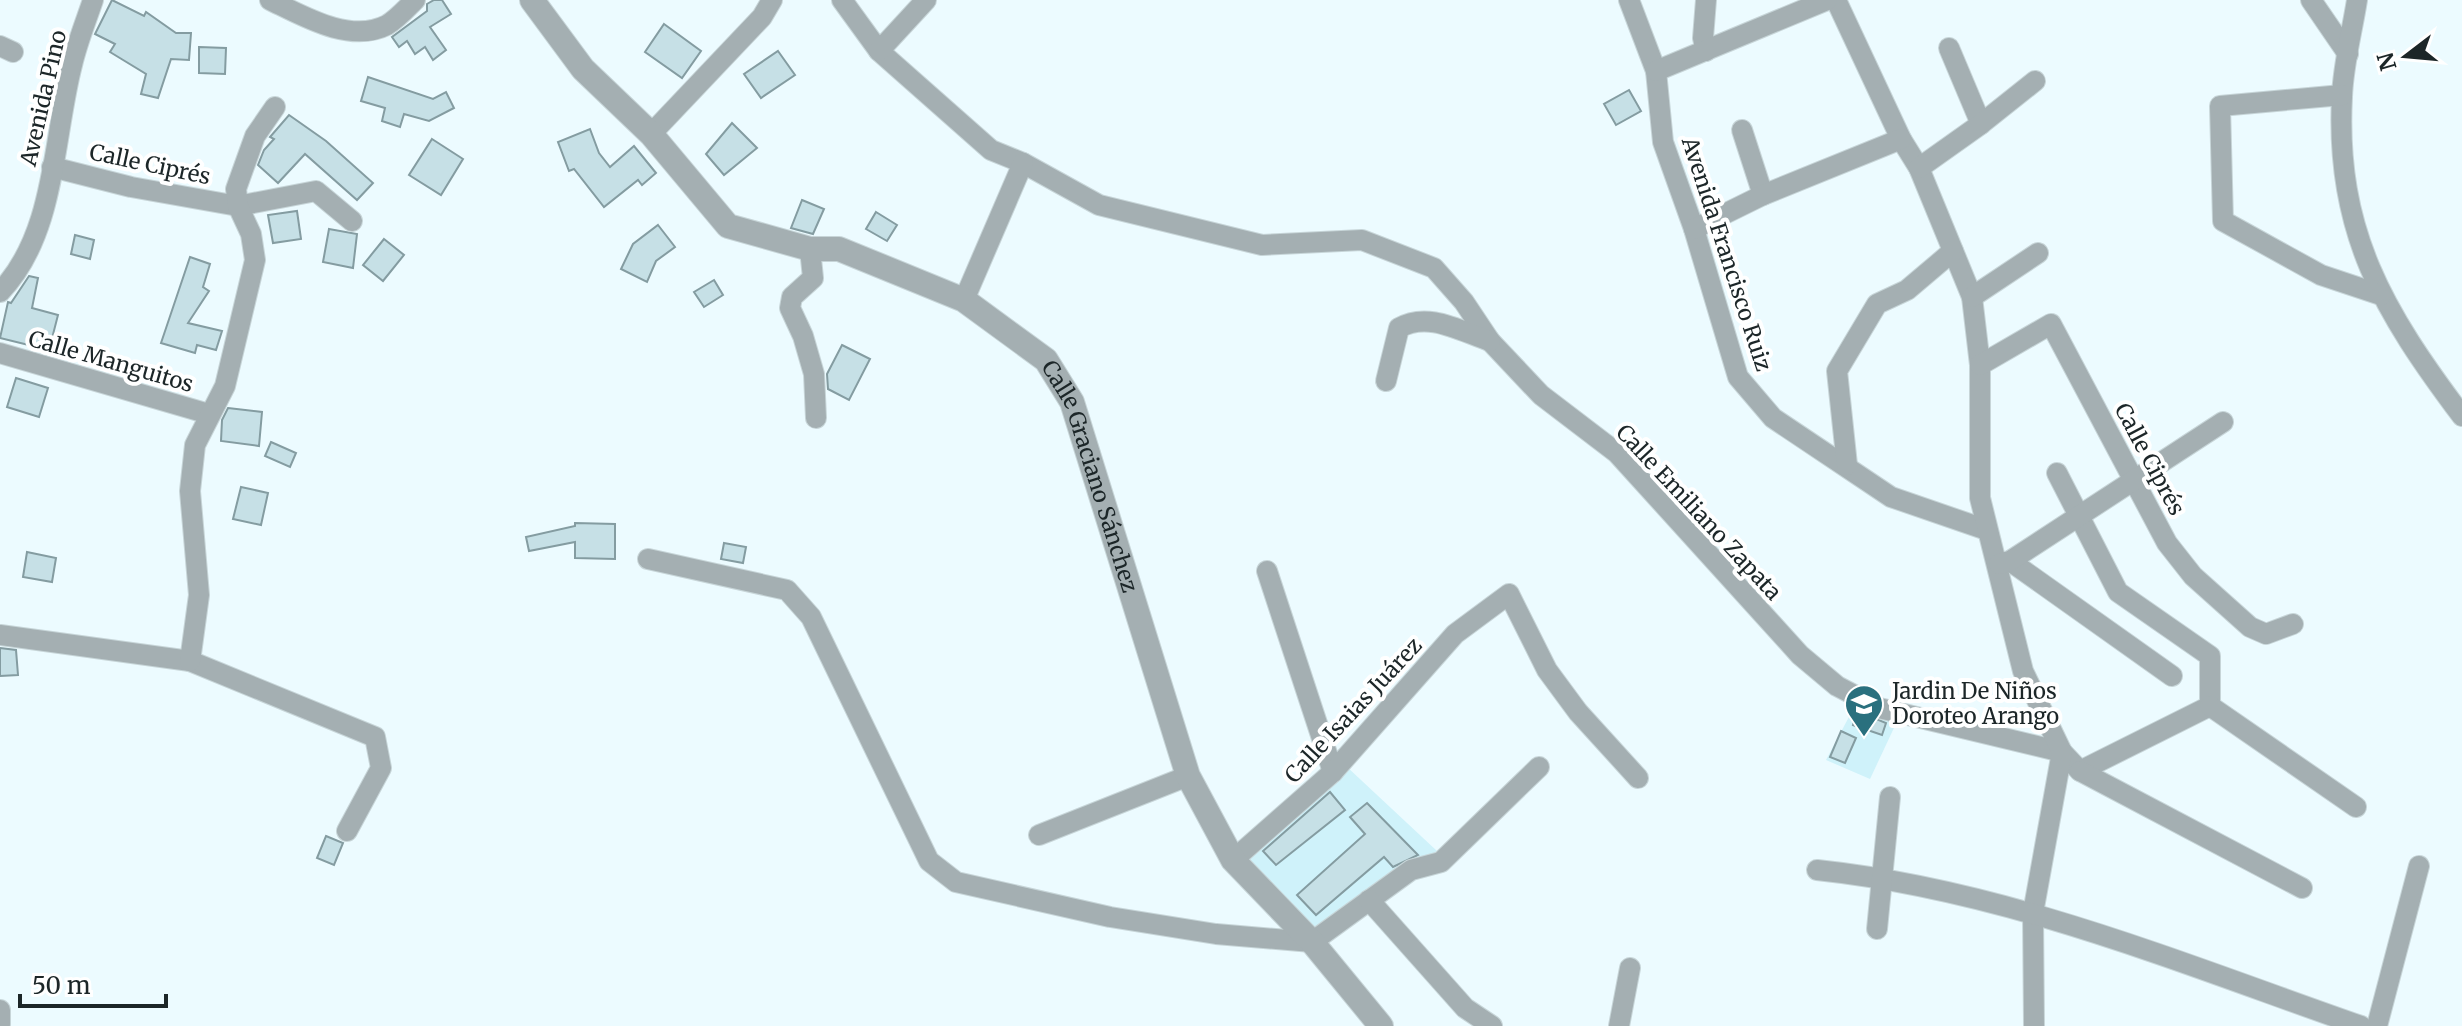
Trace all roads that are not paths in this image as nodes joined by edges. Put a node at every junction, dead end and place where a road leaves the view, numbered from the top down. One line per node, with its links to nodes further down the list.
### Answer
1 (93, 0): 27 (street, Avenida Pino)
2 (270, 0): 3 (street)
3 (415, 0)
4 (532, 0): 24 (street, Calle Graciano Sánchez)
5 (772, 0): 24 (street)
6 (842, 0): 15 (street, Calle Emiliano Zapata)
7 (926, 0): 15 (street)
8 (1629, 0): 18 (street, Avenida Francisco Ruiz)
9 (1706, 0): 16 (street)
10 (1827, 0): 16 (street)
11 (1836, 0): 25 (street)
12 (2311, 0): 17 (street)
13 (2357, 0): 17 (street)
14 (1949, 48): 22 (street)
15 (879, 51): 26 (street, Calle Emiliano Zapata)
16 (1706, 51): 18 (street)
17 (2348, 54): 20 (street)
18 (1656, 71): 32 (street, Avenida Francisco Ruiz)
19 (2035, 81): 22 (street)
20 (2342, 95): 37 (street); 37 (street)
21 (275, 107): 30 (street)
22 (1981, 124): 28 (street)
23 (1742, 130): 29 (street)
24 (651, 134): 33 (street, Calle Graciano Sánchez)
25 (1901, 139): 28 (street); 29 (street)
26 (1023, 163): 39 (street); 40 (street, Calle Emiliano Zapata)
27 (52, 167): 30 (street, Calle Ciprés); 36 (street, Avenida Pino)
28 (1919, 168): 34 (street)
29 (1763, 195): 32 (street)
30 (238, 206): 31 (street); 44 (street)
31 (352, 221)
32 (1694, 229): 48 (street, Avenida Francisco Ruiz)
33 (810, 249): 39 (street, Calle Graciano Sánchez); 46 (street)
34 (1953, 251): 38 (street); 48 (street)
35 (2038, 253): 38 (street)
36 (0, 292)
37 (2381, 295): 45 (street)
38 (1972, 297): 42 (street)
39 (964, 300): 65 (street, Calle Graciano Sánchez)
40 (1490, 341): 43 (street); 61 (street, Calle Emiliano Zapata)
41 (0, 353): 44 (street, Calle Manguitos)
42 (1980, 365): 50 (street, Calle Ciprés); 52 (street)
43 (1386, 381)
44 (209, 414): 58 (street)
45 (2462, 416)
46 (816, 418)
47 (2223, 422): 50 (street)
48 (1847, 465): 52 (street, Avenida Francisco Ruiz)
49 (2057, 473): 51 (street)
50 (2135, 481): 51 (street); 56 (street, Calle Ciprés)
51 (2079, 512): 54 (street); 60 (street)
52 (1987, 530): 54 (street)
53 (648, 559): 79 (street)
54 (2004, 562): 59 (street); 61 (street)
55 (1267, 571): 64 (street)
56 (2293, 624)
57 (0, 635): 58 (street)
58 (190, 661): 69 (street)
59 (2172, 676)
60 (2210, 706): 63 (street); 68 (street)
61 (2062, 752): 63 (street); 77 (street)
62 (1539, 767): 76 (street)
63 (2080, 771): 75 (street)
64 (1333, 772): 66 (street, Calle Isaias Juárez); 71 (street, Calle Isaias Juárez)
65 (1188, 776): 70 (street); 71 (street, Calle Graciano Sánchez)
66 (1638, 778)
67 (1890, 797): 74 (street)
68 (2356, 807)
69 (347, 831)
70 (1039, 835)
71 (1233, 860): 79 (street, Calle Graciano Sánchez)
72 (2419, 866): 86 (street)
73 (1817, 870): 74 (street)
74 (1885, 878): 77 (street); 78 (street)
75 (2302, 888)
76 (1369, 900): 79 (street); 82 (street)
77 (2033, 913): 84 (street); 85 (street)
78 (1877, 929)
79 (1312, 942): 81 (street, Calle Graciano Sánchez)
80 (1630, 968): 83 (street)
81 (1381, 1026)
82 (1492, 1026)
83 (1619, 1026)
84 (2034, 1026)
85 (2361, 1026)
86 (2377, 1026)

